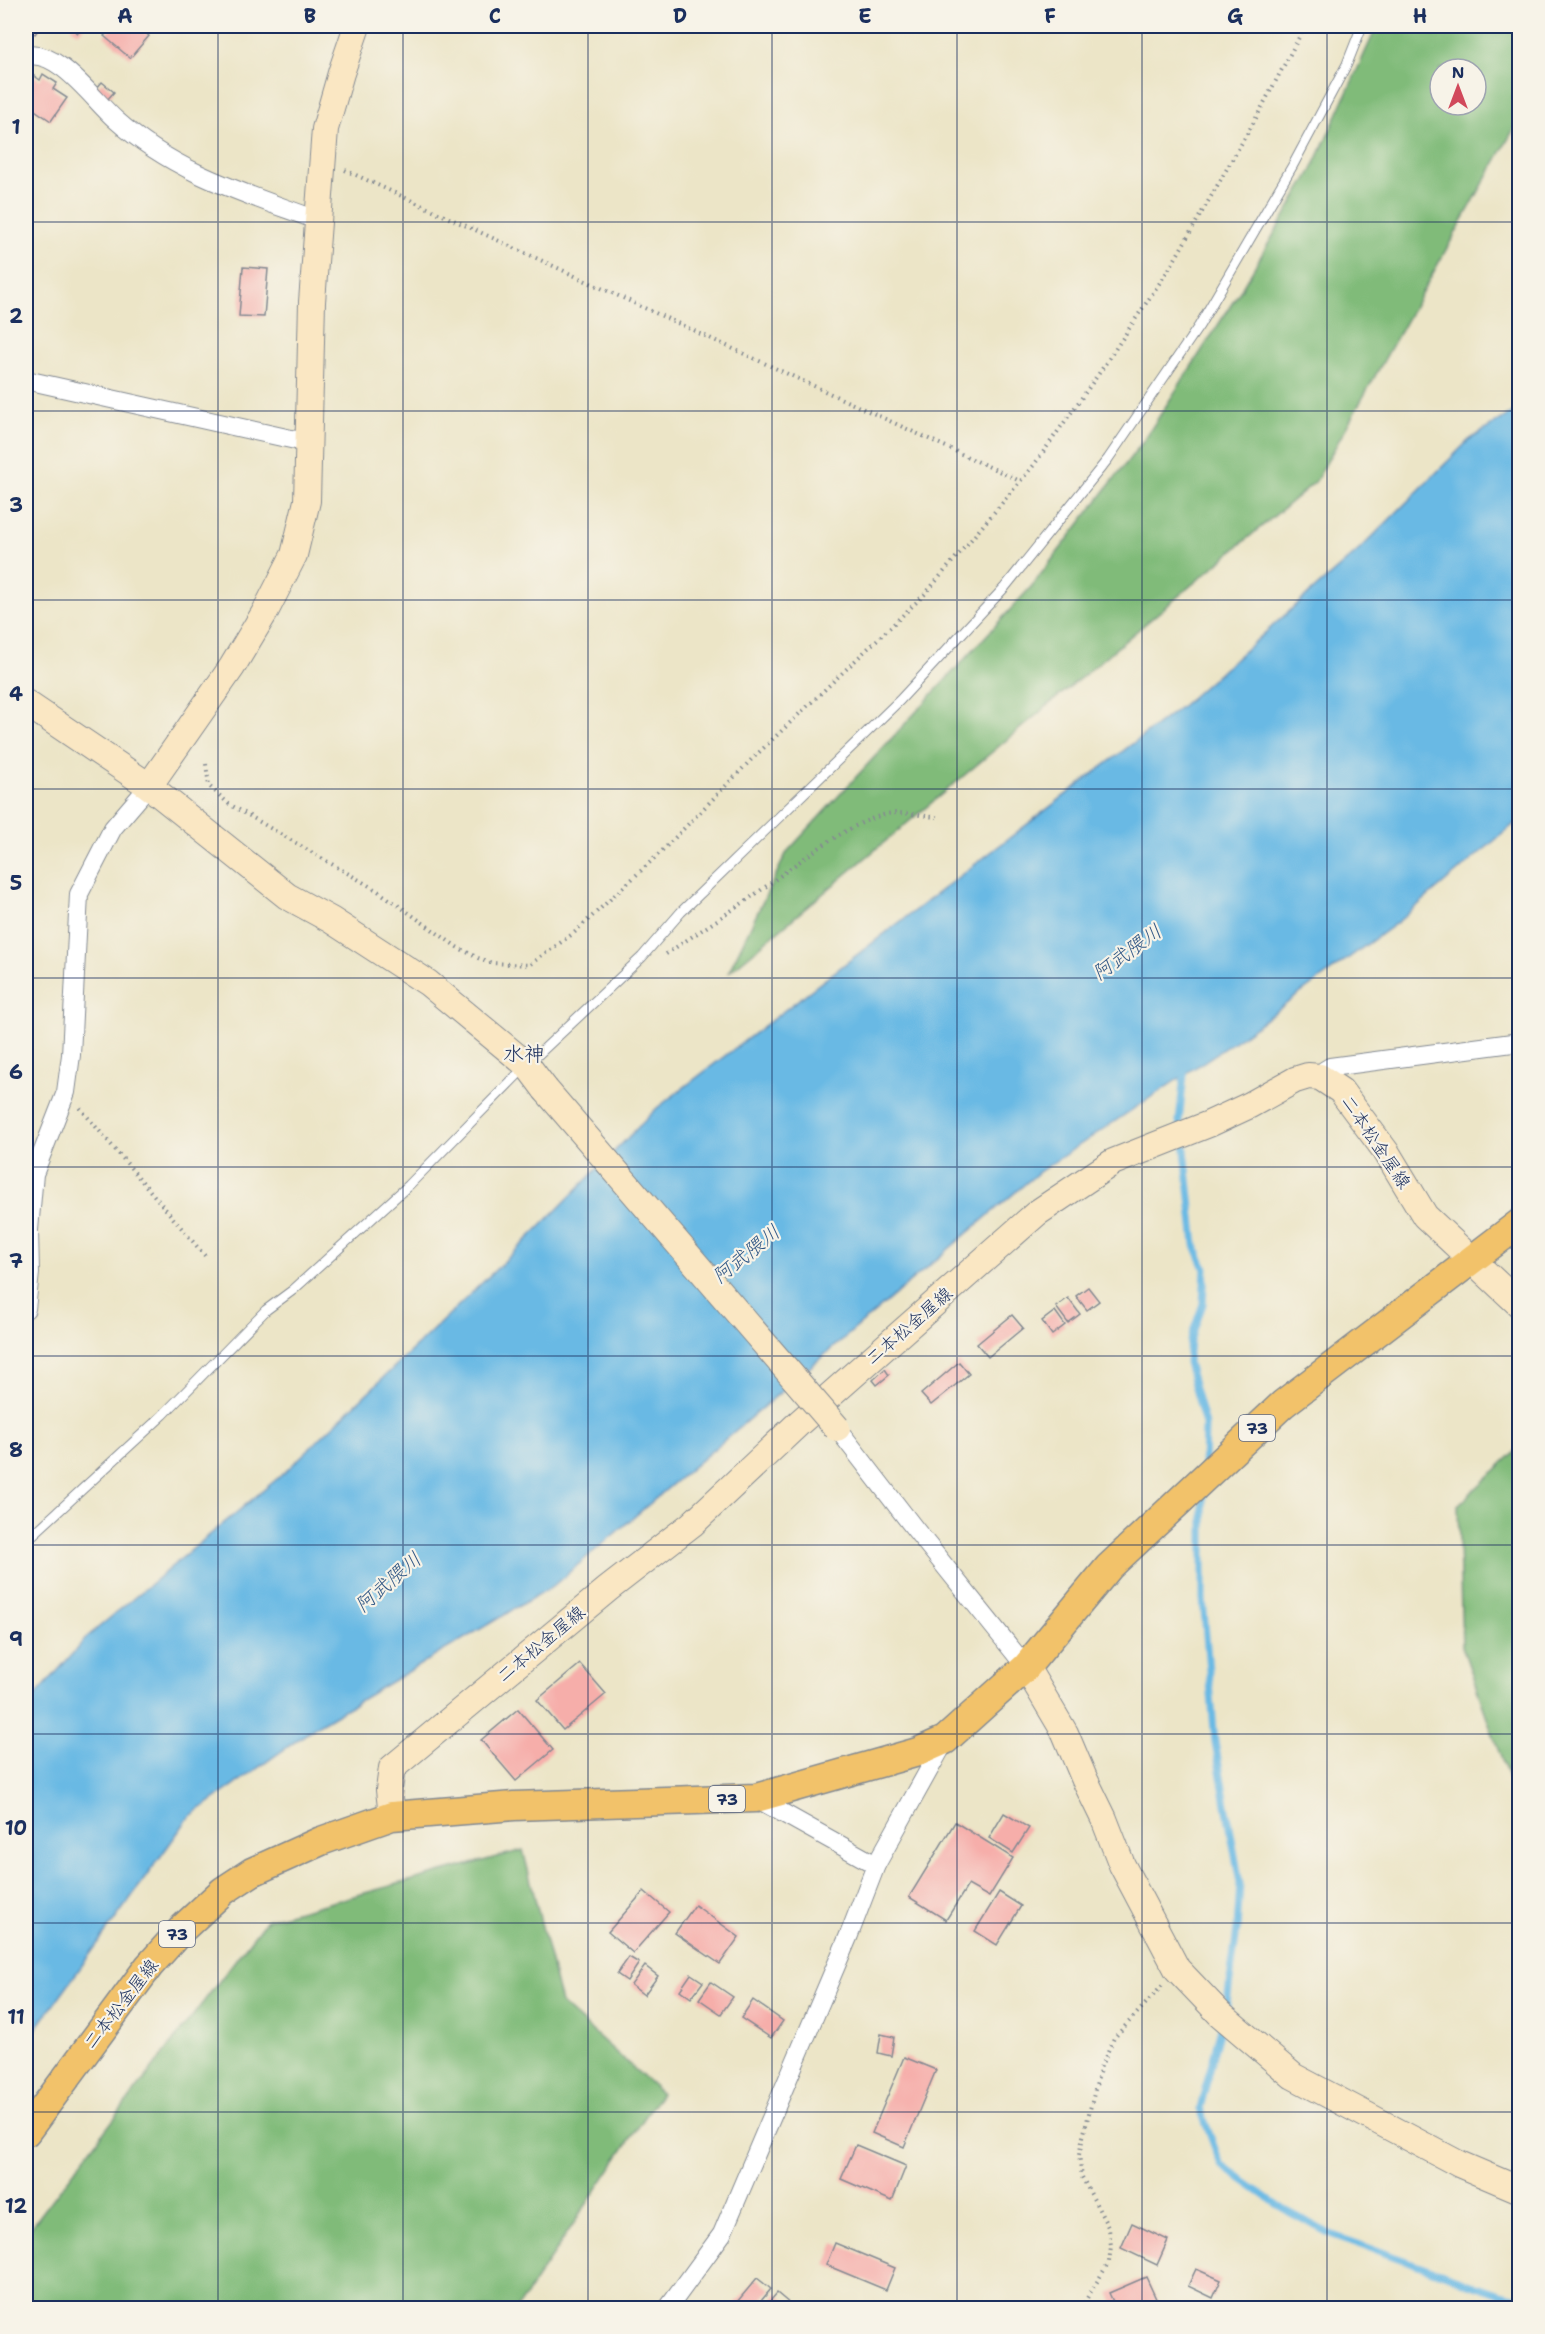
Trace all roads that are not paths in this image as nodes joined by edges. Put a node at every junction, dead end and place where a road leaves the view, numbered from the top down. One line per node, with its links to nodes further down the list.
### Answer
1 (357, 26): 4 (street)
2 (1362, 26): 10 (lane)
3 (26, 56): 4 (street)
4 (317, 220): 6 (street)
5 (26, 381): 6 (street)
6 (309, 442): 8 (street)
7 (26, 703): 8 (street)
8 (149, 786): 10 (street); 14 (street)
9 (1520, 1042): 11 (street)
10 (527, 1065): 17 (street, bridge); 18 (lane)
11 (1320, 1077): 13 (street, 二本松金屋線); 22 (street, 二本松金屋線)
12 (1520, 1223): 13 (main road, 二本松金屋線 / 73)
13 (1471, 1258): 15 (street); 19 (main road, 二本松金屋線 / 73)
14 (28, 1272): 16 (street)
15 (1520, 1305)
16 (26, 1310)
17 (837, 1428): 19 (street)
18 (26, 1541)
19 (1026, 1667): 20 (main road, 二本松金屋線 / 73); 25 (street)
20 (945, 1740): 21 (main road, 二本松金屋線 / 73); 23 (street)
21 (756, 1798): 22 (main road, 二本松金屋線 / 73); 23 (street)
22 (392, 1816): 24 (main road, 二本松金屋線 / 73)
23 (876, 1865): 26 (street)
24 (26, 2132)
25 (1520, 2190)
26 (668, 2308)

